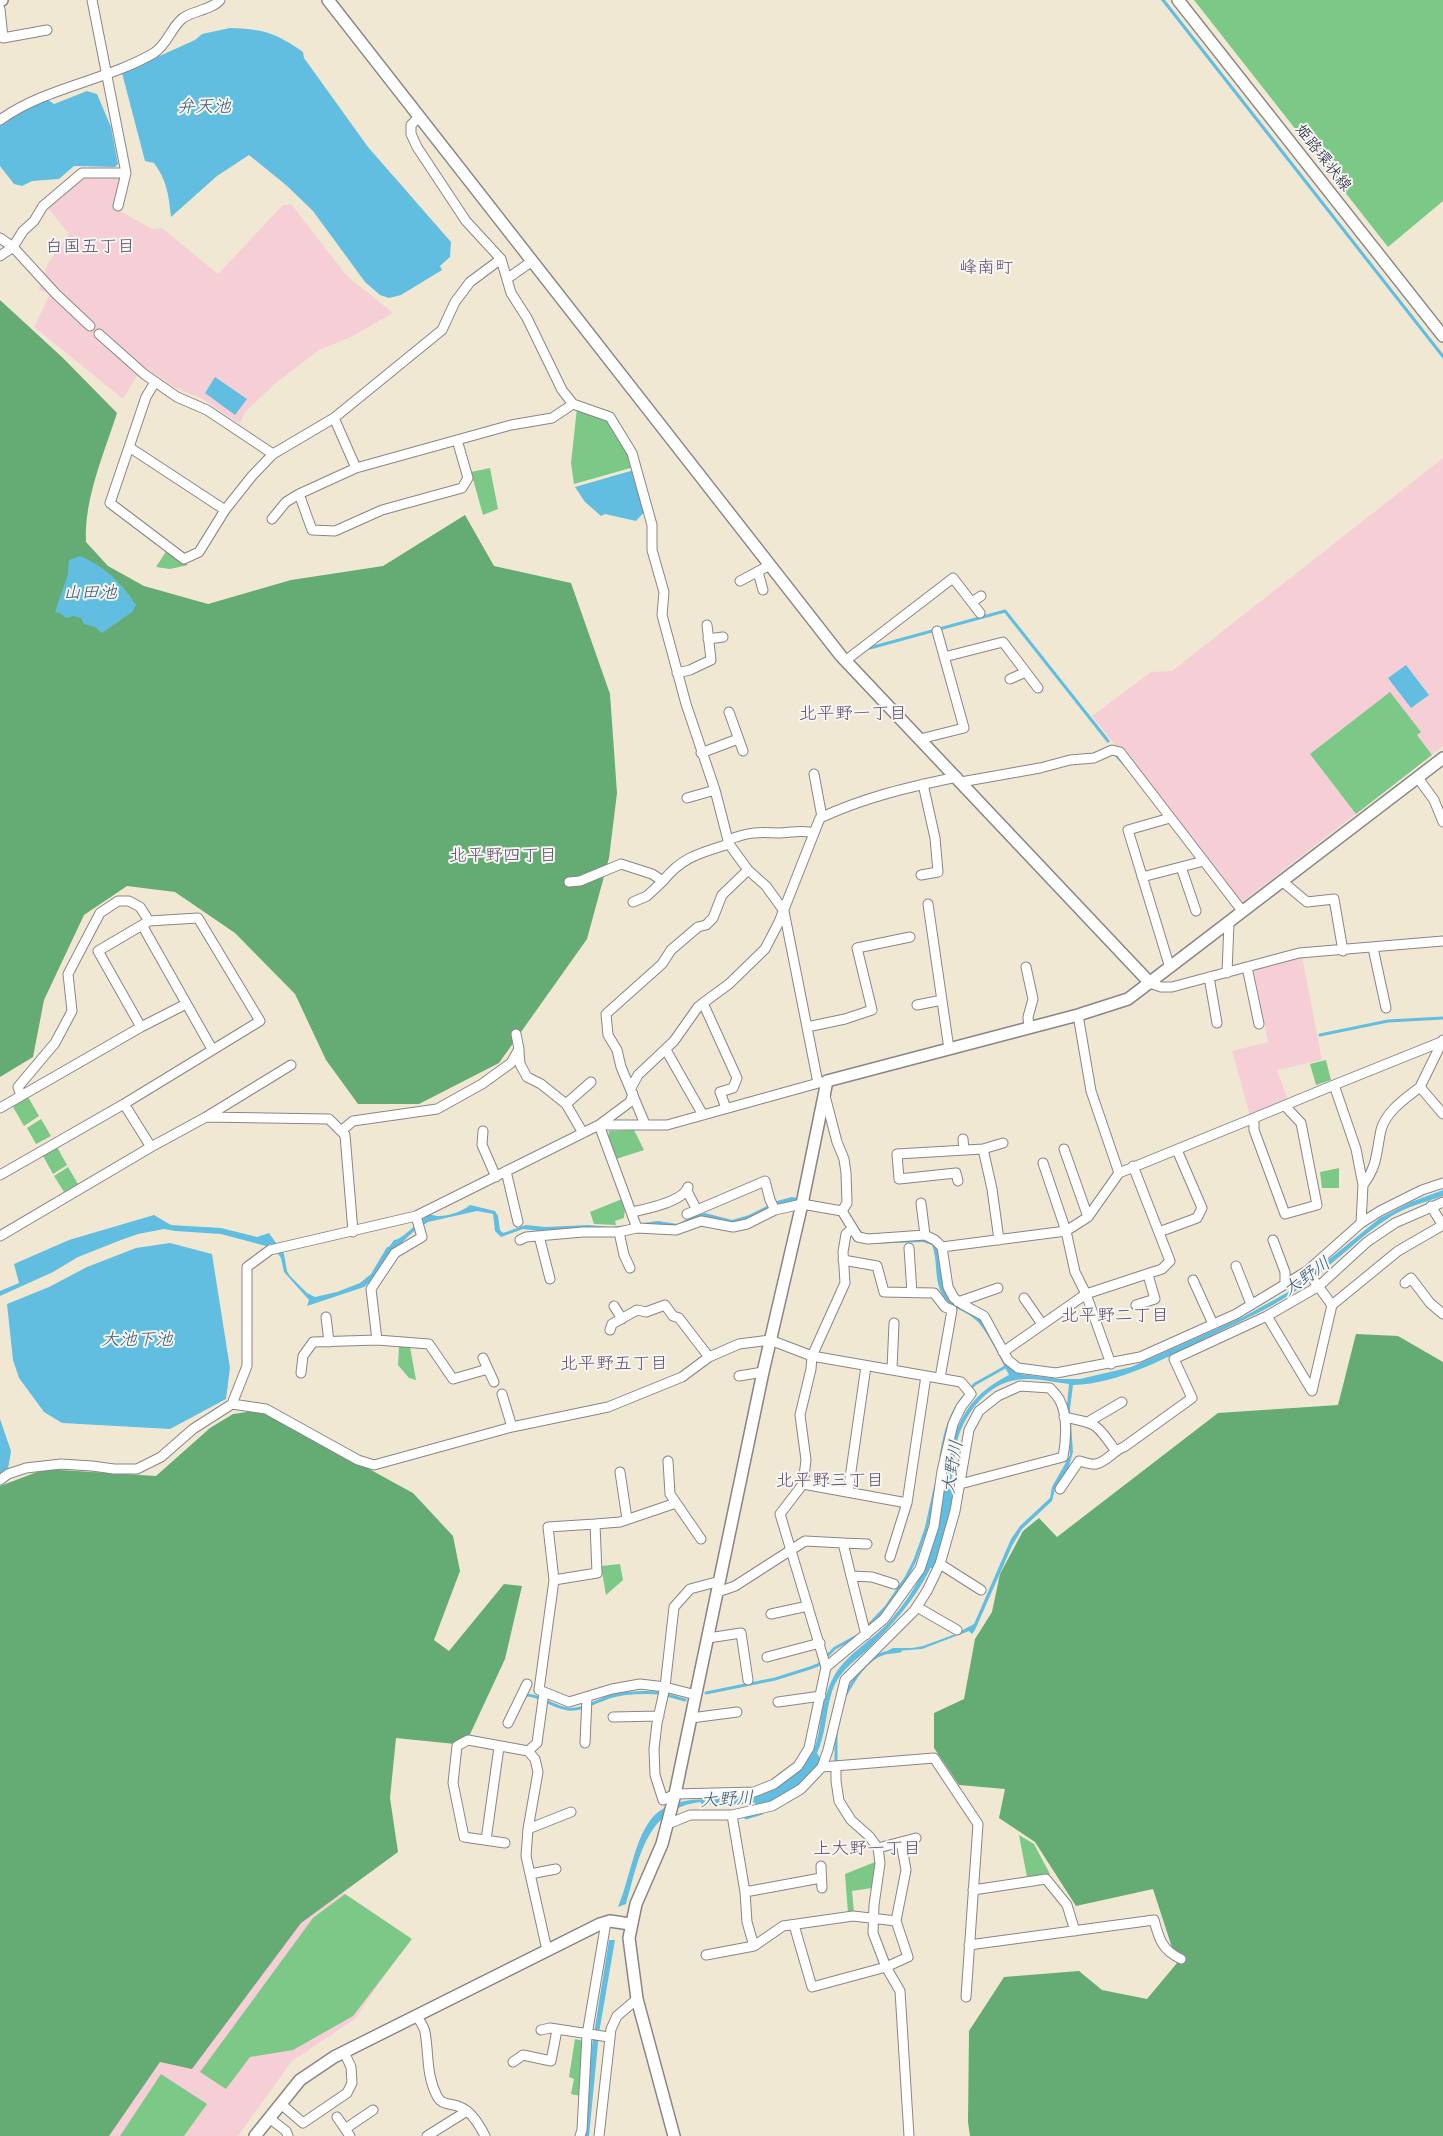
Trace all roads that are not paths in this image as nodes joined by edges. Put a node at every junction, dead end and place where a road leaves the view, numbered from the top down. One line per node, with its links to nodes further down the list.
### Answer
1 (92, 0): 7 (street)
2 (223, 0): 7 (street)
3 (328, 0): 8 (street)
4 (1178, 0): 19 (street, 姫路環状線)
5 (0, 9): 6 (street)
6 (47, 30)
7 (108, 73): 9 (street); 10 (street)
8 (419, 117): 15 (street); 16 (street)
9 (0, 120)
10 (126, 173): 11 (street); 13 (street)
11 (118, 206)
12 (0, 238): 13 (street)
13 (13, 247): 14 (street); 18 (street)
14 (0, 256)
15 (501, 259): 17 (street); 23 (street)
16 (531, 262): 17 (street); 31 (street)
17 (508, 278): 22 (street)
18 (90, 326)
19 (1442, 333)
20 (99, 334): 21 (street)
21 (155, 382): 25 (street); 26 (street)
22 (573, 404): 24 (street); 45 (street)
23 (334, 418): 26 (street); 27 (street)
24 (457, 440): 27 (street); 28 (street)
25 (129, 447): 29 (street); 29 (street)
26 (273, 454): 29 (street)
27 (356, 468): 28 (street)
28 (299, 494): 30 (street)
29 (225, 510)
30 (272, 519)
31 (770, 565): 32 (street); 43 (street)
32 (758, 572): 33 (street); 34 (street)
33 (740, 581)
34 (763, 590)
35 (981, 596): 36 (street)
36 (972, 602): 37 (street); 43 (street)
37 (980, 613)
38 (707, 625): 41 (street)
39 (937, 631): 42 (street)
40 (723, 637): 41 (street)
41 (708, 639): 45 (street)
42 (944, 657): 44 (street); 50 (street)
43 (845, 660): 50 (street)
44 (1026, 672): 46 (street); 47 (street)
45 (677, 673): 52 (street)
46 (1010, 679)
47 (1038, 688)
48 (729, 712): 49 (street)
49 (738, 739): 51 (street); 52 (street)
50 (920, 739): 56 (street)
51 (743, 751)
52 (701, 754): 58 (street)
53 (1442, 763): 55 (street)
54 (814, 774): 60 (street)
55 (1418, 778): 62 (street); 72 (street)
56 (959, 780): 57 (street); 61 (street); 89 (street)
57 (923, 784): 60 (street); 68 (street)
58 (715, 790): 59 (street); 64 (street)
59 (687, 798)
60 (822, 817): 63 (street)
61 (1170, 818): 65 (street); 69 (street)
62 (1443, 822)
63 (814, 833): 64 (street); 75 (street)
64 (728, 842): 67 (street); 70 (street)
65 (1204, 861): 66 (street); 77 (street)
66 (1182, 867): 69 (street); 76 (street)
67 (748, 870): 75 (street); 112 (street)
68 (921, 874)
69 (1142, 877): 86 (street)
70 (663, 881): 71 (street); 73 (street)
71 (569, 882)
72 (1283, 882): 77 (street); 83 (street)
73 (633, 902)
74 (928, 904): 90 (street)
75 (784, 911): 91 (street); 99 (street)
76 (1196, 912)
77 (1243, 912): 78 (street)
78 (1229, 923): 86 (street); 87 (street)
79 (146, 924): 92 (street); 98 (street); 103 (street); 113 (street)
80 (910, 937): 99 (street)
81 (1443, 941): 82 (street)
82 (1373, 948): 83 (street); 94 (street)
83 (1344, 951): 85 (street)
84 (1026, 967): 100 (street)
85 (1248, 967): 87 (street); 97 (street)
86 (1170, 968): 89 (street)
87 (1226, 972): 88 (street)
88 (1209, 977): 89 (street); 96 (street)
89 (1150, 983): 95 (street)
90 (942, 1000): 93 (street); 105 (street)
91 (703, 1003): 106 (street); 119 (street)
92 (186, 1004): 98 (street); 103 (street)
93 (917, 1005)
94 (1386, 1008)
95 (1078, 1015): 100 (street); 139 (street)
96 (1217, 1023)
97 (1259, 1024)
98 (141, 1026): 113 (street)
99 (807, 1027): 109 (street)
100 (1029, 1028): 105 (street)
101 (516, 1034): 104 (street)
102 (1442, 1040): 110 (street); 111 (street)
103 (212, 1049): 116 (street)
104 (519, 1049): 117 (street); 126 (street)
105 (949, 1049): 109 (street)
106 (666, 1050): 112 (street); 121 (street)
107 (291, 1066): 122 (street)
108 (591, 1082): 117 (street)
109 (823, 1082): 114 (street); 119 (street)
110 (1334, 1085): 118 (street); 144 (street)
111 (1420, 1087): 120 (street); 144 (street)
112 (632, 1091): 124 (street); 125 (street)
113 (20, 1096): 115 (street)
114 (825, 1096): 145 (street); 151 (street)
115 (2, 1103)
116 (124, 1104): 131 (street); 140 (street)
117 (566, 1104): 128 (street)
118 (1285, 1106): 123 (street); 123 (street)
119 (726, 1108): 121 (street)
120 (1443, 1114)
121 (703, 1115): 124 (street)
122 (206, 1117): 126 (street); 131 (street)
123 (1254, 1118): 135 (street)
124 (645, 1124): 125 (street)
125 (599, 1125): 128 (street); 155 (street)
126 (341, 1131): 161 (street)
127 (483, 1131): 141 (street)
128 (583, 1133): 138 (street)
129 (963, 1139): 134 (street)
130 (1003, 1143): 133 (street)
131 (151, 1147): 165 (street)
132 (1064, 1148): 154 (street)
133 (983, 1149): 134 (street); 168 (street)
134 (964, 1150): 142 (street)
135 (1177, 1150): 137 (street); 163 (street)
136 (1044, 1163): 160 (street)
137 (1133, 1166): 139 (street); 163 (street)
138 (506, 1171): 141 (street); 156 (street)
139 (1119, 1173): 154 (street)
140 (0, 1175)
141 (496, 1177): 153 (street)
142 (958, 1181)
143 (1443, 1183): 157 (street)
144 (1363, 1185): 157 (street)
145 (803, 1200): 150 (street); 151 (street); 200 (street)
146 (1443, 1202): 148 (street)
147 (921, 1203): 164 (street)
148 (1431, 1206): 158 (street); 181 (street)
149 (696, 1210): 150 (street); 152 (street); 155 (street)
150 (775, 1210): 155 (street)
151 (842, 1211): 159 (street)
152 (687, 1214)
153 (416, 1216): 161 (street); 199 (street)
154 (1088, 1217): 160 (street)
155 (634, 1220): 162 (street)
156 (518, 1222)
157 (1361, 1223): 175 (street)
158 (1443, 1226): 188 (street)
159 (852, 1229): 164 (street); 172 (street)
160 (1066, 1231): 168 (street); 184 (street)
161 (353, 1232): 220 (street)
162 (619, 1232): 166 (street); 174 (street)
163 (1159, 1232): 176 (street)
164 (925, 1235): 171 (street)
165 (0, 1236)
166 (539, 1236): 167 (street); 177 (street)
167 (520, 1240)
168 (999, 1240): 171 (street)
169 (1273, 1240): 180 (street)
170 (908, 1248): 183 (street)
171 (942, 1248): 186 (street)
172 (844, 1260): 183 (street); 203 (street)
173 (1236, 1266): 187 (street)
174 (630, 1268)
175 (1307, 1271): 180 (street); 181 (street)
176 (1148, 1275): 184 (street); 190 (street)
177 (550, 1279)
178 (1193, 1280): 197 (street)
179 (1405, 1283): 191 (street)
180 (1285, 1284): 187 (street)
181 (1319, 1286): 188 (street); 192 (street)
182 (998, 1288): 186 (street)
183 (912, 1292): 215 (street)
184 (1086, 1294): 196 (street); 206 (street)
185 (1024, 1298): 196 (street)
186 (958, 1302): 202 (street)
187 (1251, 1304): 197 (street)
188 (1332, 1305): 192 (street)
189 (614, 1306): 194 (street)
190 (1140, 1306)
191 (1443, 1314)
192 (1267, 1316): 224 (street)
193 (326, 1317): 201 (street)
194 (622, 1319): 198 (street); 204 (street)
195 (894, 1323): 209 (street)
196 (1042, 1324): 202 (street)
197 (1213, 1324): 206 (street)
198 (610, 1330)
199 (377, 1340): 201 (street); 208 (street)
200 (770, 1340): 203 (street); 204 (street); 210 (street)
201 (329, 1342): 211 (street)
202 (1002, 1352): 212 (street)
203 (812, 1356): 207 (street); 228 (street)
204 (709, 1357): 223 (street)
205 (483, 1358): 208 (street)
206 (1111, 1364): 212 (street)
207 (866, 1366): 209 (street); 231 (street)
208 (488, 1369): 216 (street)
209 (892, 1369): 214 (street)
210 (763, 1372): 213 (street); 245 (street)
211 (301, 1373)
212 (1056, 1373): 217 (street)
213 (739, 1376)
214 (926, 1376): 215 (street); 233 (street)
215 (940, 1378): 251 (street)
216 (494, 1382)
217 (1050, 1388): 221 (street); 229 (street)
218 (502, 1394): 223 (street)
219 (1122, 1402): 222 (street)
220 (232, 1404): 223 (street); 227 (street)
221 (1068, 1418): 222 (street); 229 (street)
222 (1088, 1422): 224 (street)
223 (512, 1426)
224 (1115, 1450): 230 (street)
225 (668, 1461): 232 (street)
226 (620, 1472): 234 (street)
227 (0, 1480)
228 (803, 1484): 231 (street); 239 (street)
229 (960, 1484): 241 (street)
230 (1060, 1489)
231 (848, 1492): 233 (street)
232 (676, 1503): 234 (street); 236 (street)
233 (907, 1503): 240 (street)
234 (627, 1520): 235 (street)
235 (595, 1524): 243 (street); 243 (street)
236 (701, 1539)
237 (842, 1543): 238 (street); 239 (street); 242 (street)
238 (867, 1544)
239 (791, 1551): 245 (street); 247 (street)
240 (890, 1557)
241 (940, 1564): 246 (street); 248 (street)
242 (851, 1576): 244 (street); 251 (street)
243 (554, 1580): 258 (street)
244 (894, 1584)
245 (719, 1587): 252 (street); 257 (street)
246 (980, 1590)
247 (808, 1606): 249 (street); 253 (street)
248 (917, 1607): 250 (street); 272 (street)
249 (771, 1614)
250 (957, 1630)
251 (866, 1634): 255 (street)
252 (708, 1638): 256 (street); 259 (street)
253 (820, 1644): 254 (street); 255 (street)
254 (767, 1658)
255 (826, 1667): 260 (street)
256 (748, 1680)
257 (665, 1687): 259 (street); 261 (street); 264 (street)
258 (542, 1691): 261 (street); 267 (street); 270 (street)
259 (696, 1695): 266 (street)
260 (821, 1696): 262 (street); 273 (street)
261 (587, 1698): 268 (street)
262 (778, 1702)
263 (737, 1712): 266 (street)
264 (659, 1716): 265 (street); 273 (street)
265 (612, 1717)
266 (690, 1718): 273 (street)
267 (508, 1723)
268 (585, 1743)
269 (499, 1747): 270 (street); 279 (street); 279 (street)
270 (528, 1751): 277 (street)
271 (836, 1766): 272 (street); 282 (street); 286 (street)
272 (822, 1767): 275 (street)
273 (675, 1794): 276 (street)
274 (571, 1812): 277 (street)
275 (732, 1815): 276 (street); 287 (street)
276 (668, 1824): 291 (street)
277 (528, 1829): 285 (street)
278 (916, 1838): 280 (street)
279 (486, 1840): 281 (street)
280 (900, 1842): 282 (street); 289 (street)
281 (505, 1843)
282 (878, 1848): 288 (street)
283 (821, 1866): 287 (street)
284 (556, 1870): 285 (street)
285 (530, 1874): 296 (street)
286 (973, 1890): 293 (street); 294 (street)
287 (745, 1892): 295 (street)
288 (873, 1919): 289 (street); 292 (street); 299 (street)
289 (896, 1921): 299 (street)
290 (606, 1922): 291 (street); 296 (street); 305 (street)
291 (630, 1924): 301 (street)
292 (794, 1925): 295 (street); 299 (street)
293 (1075, 1932): 294 (street); 298 (street)
294 (969, 1945): 300 (street)
295 (754, 1946): 297 (street)
296 (547, 1950): 302 (street)
297 (706, 1955)
298 (1181, 1959)
299 (886, 1968): 322 (street)
300 (966, 1997)
301 (637, 1999): 306 (street); 321 (street)
302 (416, 2015): 307 (street); 311 (street)
303 (541, 2030): 304 (street)
304 (557, 2030): 305 (street); 308 (street)
305 (587, 2035): 306 (street); 319 (street)
306 (609, 2037): 320 (street)
307 (344, 2052): 309 (street); 309 (street)
308 (513, 2062)
309 (280, 2104): 313 (street)
310 (373, 2110): 314 (street)
311 (466, 2110): 317 (street); 318 (street)
312 (337, 2117): 314 (street)
313 (269, 2118): 315 (street); 316 (street)
314 (348, 2133)
315 (255, 2136)
316 (288, 2136)
317 (427, 2136)
318 (485, 2136)
319 (580, 2136)
320 (599, 2136)
321 (674, 2136)
322 (909, 2136)

